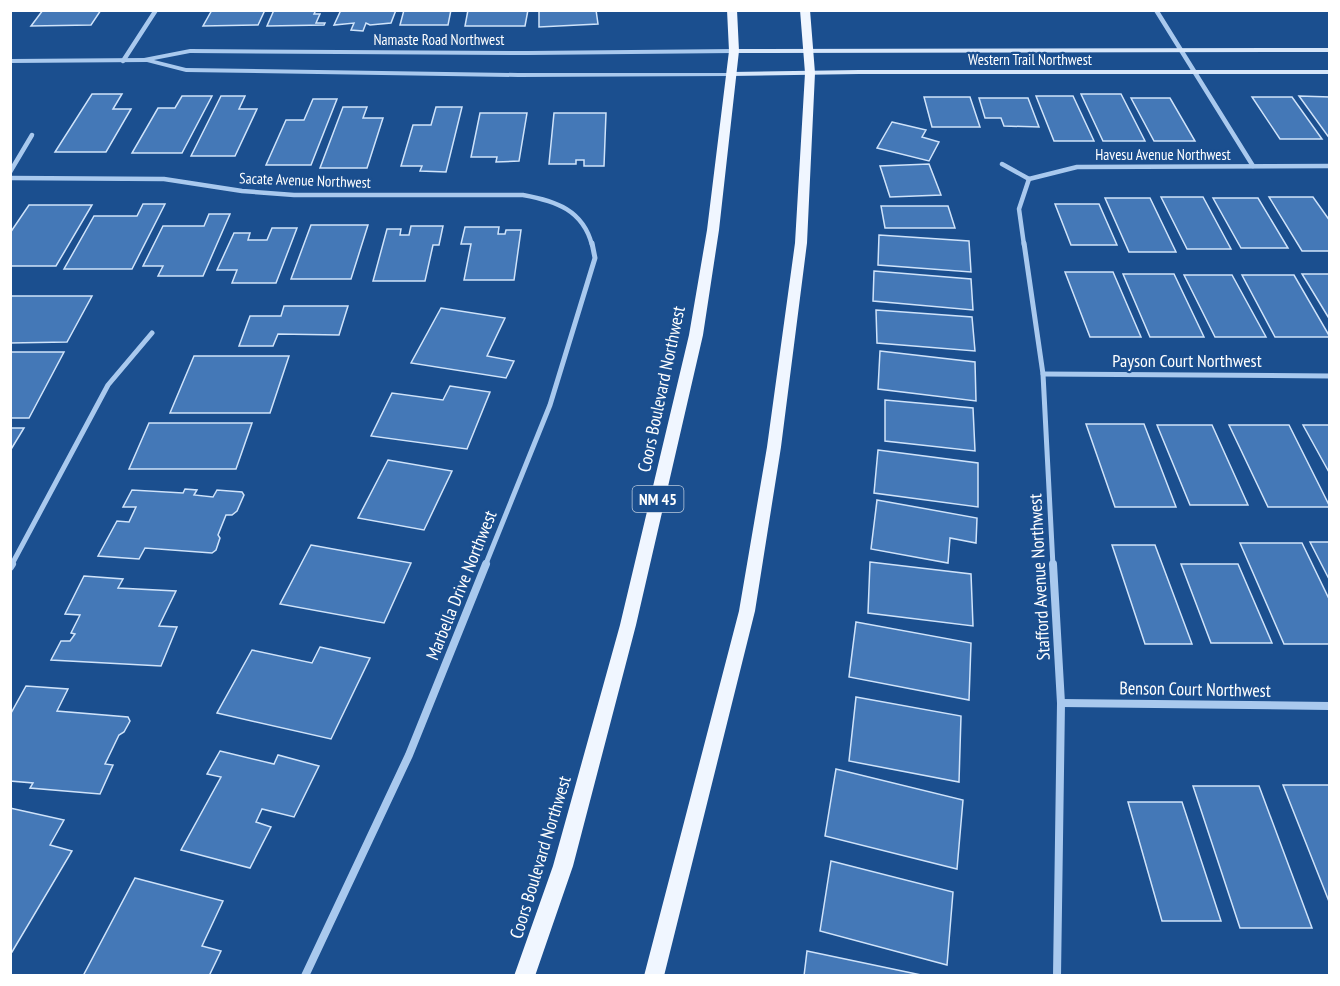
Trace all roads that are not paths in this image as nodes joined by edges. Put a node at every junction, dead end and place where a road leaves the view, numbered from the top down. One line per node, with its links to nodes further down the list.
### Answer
1 (156, 10): 11 (street)
2 (732, 10): 8 (main road, Coors Boulevard Northwest / NM 45)
3 (805, 10): 5 (main road)
4 (1156, 10): 6 (street)
5 (809, 49): 6 (main road, Western Trail Northwest); 8 (main road, Western Trail Northwest); 13 (main road)
6 (1180, 50): 7 (main road, Western Trail Northwest); 14 (street)
7 (1329, 50)
8 (734, 51): 9 (street, Namaste Road Northwest); 15 (main road, Coors Boulevard Northwest / NM 45)
9 (144, 60): 11 (street, Namaste Road Northwest); 15 (street, Namaste Road Northwest)
10 (10, 61): 11 (street, Namaste Road Northwest)
11 (123, 61)
12 (1329, 72): 14 (main road, Western Trail Northwest)
13 (810, 73): 14 (main road, Western Trail Northwest); 15 (main road, Western Trail Northwest); 32 (main road)
14 (1193, 73): 18 (street)
15 (730, 74): 31 (main road, Coors Boulevard Northwest / NM 45)
16 (32, 135): 20 (street)
17 (1002, 164): 22 (street)
18 (1253, 166): 19 (street, Havesu Avenue Northwest); 22 (street, Havesu Avenue Northwest)
19 (1329, 166)
20 (10, 172)
21 (10, 178): 23 (street, Sacate Avenue Northwest)
22 (1029, 180): 25 (street, Stafford Avenue Northwest)
23 (562, 206): 30 (street, Marbella Drive Northwest)
24 (152, 333): 27 (street)
25 (1044, 374): 26 (street, Payson Court Northwest); 28 (street, Stafford Avenue Northwest)
26 (1329, 376)
27 (10, 567)
28 (1061, 703): 29 (street, Benson Court Northwest); 33 (street, Stafford Avenue Northwest)
29 (1329, 706)
30 (305, 975)
31 (524, 975)
32 (654, 975)
33 (1057, 975)

